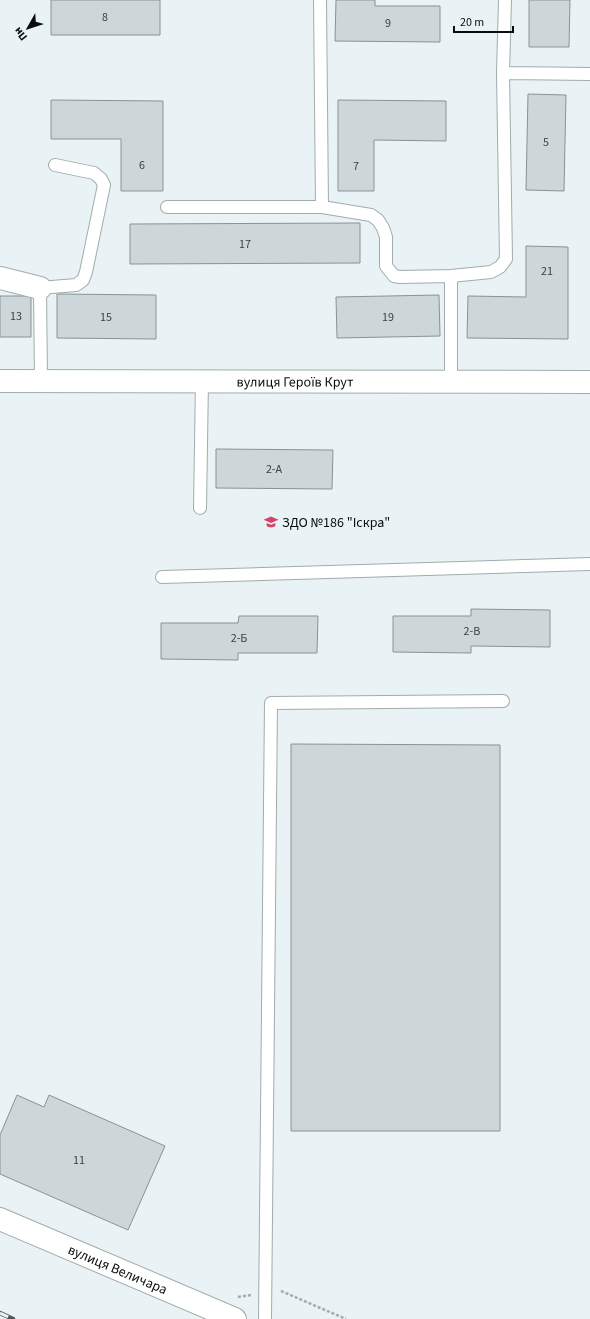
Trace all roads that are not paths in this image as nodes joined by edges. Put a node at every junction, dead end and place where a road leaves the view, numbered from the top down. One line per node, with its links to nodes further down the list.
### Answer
1 (320, 0): 7 (lane)
2 (505, 0): 3 (lane)
3 (503, 73): 4 (lane); 8 (lane)
4 (590, 74)
5 (54, 165): 10 (lane)
6 (167, 206): 7 (lane)
7 (322, 207): 8 (lane)
8 (451, 276): 14 (lane)
9 (0, 278): 10 (street)
10 (40, 288): 13 (lane)
11 (202, 380): 13 (street, вулиця Героїв Крут); 14 (street, вулиця Героїв Крут); 16 (lane)
12 (0, 381): 13 (street, вулиця Героїв Крут)
13 (41, 381)
14 (451, 382): 15 (street, вулиця Героїв Крут)
15 (590, 382)
16 (200, 508)
17 (590, 564): 18 (lane)
18 (162, 577)
19 (503, 701): 22 (lane)
20 (0, 1219): 21 (street, вулиця Величара)
21 (235, 1319)
22 (265, 1319)

